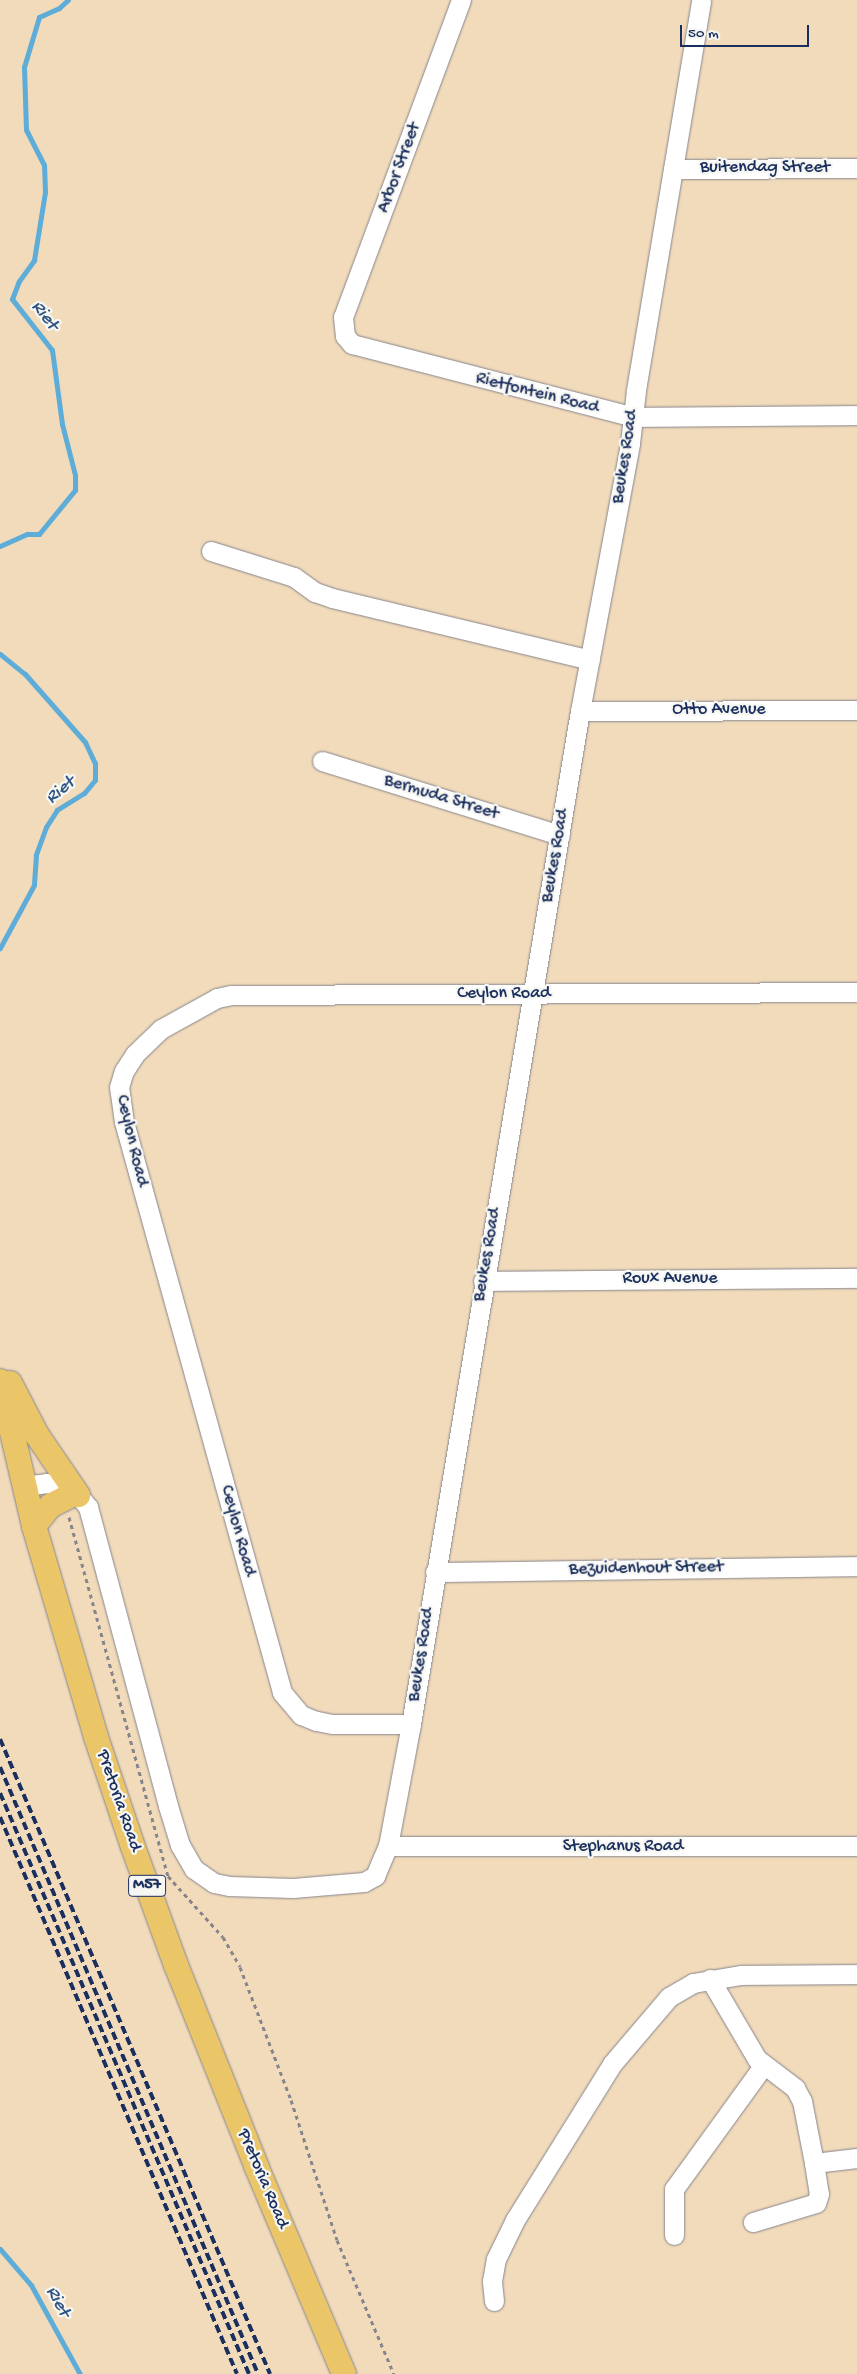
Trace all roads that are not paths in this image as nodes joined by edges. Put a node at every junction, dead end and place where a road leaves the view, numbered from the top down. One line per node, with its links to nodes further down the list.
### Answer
1 (461, 0): 5 (street, Arbor Street)
2 (701, 0): 4 (street, Beukes Road)
3 (857, 168): 4 (street, Buitendag Street)
4 (673, 169): 7 (street, Beukes Road)
5 (345, 336): 7 (street, Rietfontein Road)
6 (857, 416): 7 (street, Rietfontein Road)
7 (634, 417): 9 (street, Beukes Road)
8 (211, 550): 9 (street)
9 (590, 660): 11 (street, Beukes Road)
10 (857, 710): 11 (street, Otto Avenue)
11 (580, 711): 13 (street, Beukes Road)
12 (322, 761): 13 (street, Bermuda Street)
13 (560, 835): 15 (street, Beukes Road)
14 (857, 992): 15 (street, Ceylon Road)
15 (532, 994): 17 (street, Beukes Road); 25 (street, Ceylon Road)
16 (857, 1278): 17 (street, Roux Avenue)
17 (483, 1281): 24 (street, Beukes Road)
18 (0, 1366): 21 (main road)
19 (0, 1381): 20 (main road, Pretoria Road / M57)
20 (23, 1486): 21 (street); 22 (main road, Pretoria Road / M57)
21 (72, 1495): 22 (main road); 26 (street, Beukes Road)
22 (34, 1526): 36 (main road, Pretoria Road / M57)
23 (857, 1566): 24 (street, Bezuidenhout Street)
24 (435, 1572): 25 (street, Beukes Road)
25 (411, 1724): 26 (street, Beukes Road)
26 (388, 1846): 27 (street, Stephanus Road)
27 (857, 1846)
28 (857, 1974): 29 (street)
29 (710, 1978): 30 (street); 35 (street)
30 (763, 2066): 32 (street); 34 (street)
31 (857, 2158): 32 (street)
32 (814, 2163): 33 (street)
33 (753, 2222)
34 (674, 2234)
35 (494, 2301)
36 (344, 2374)

